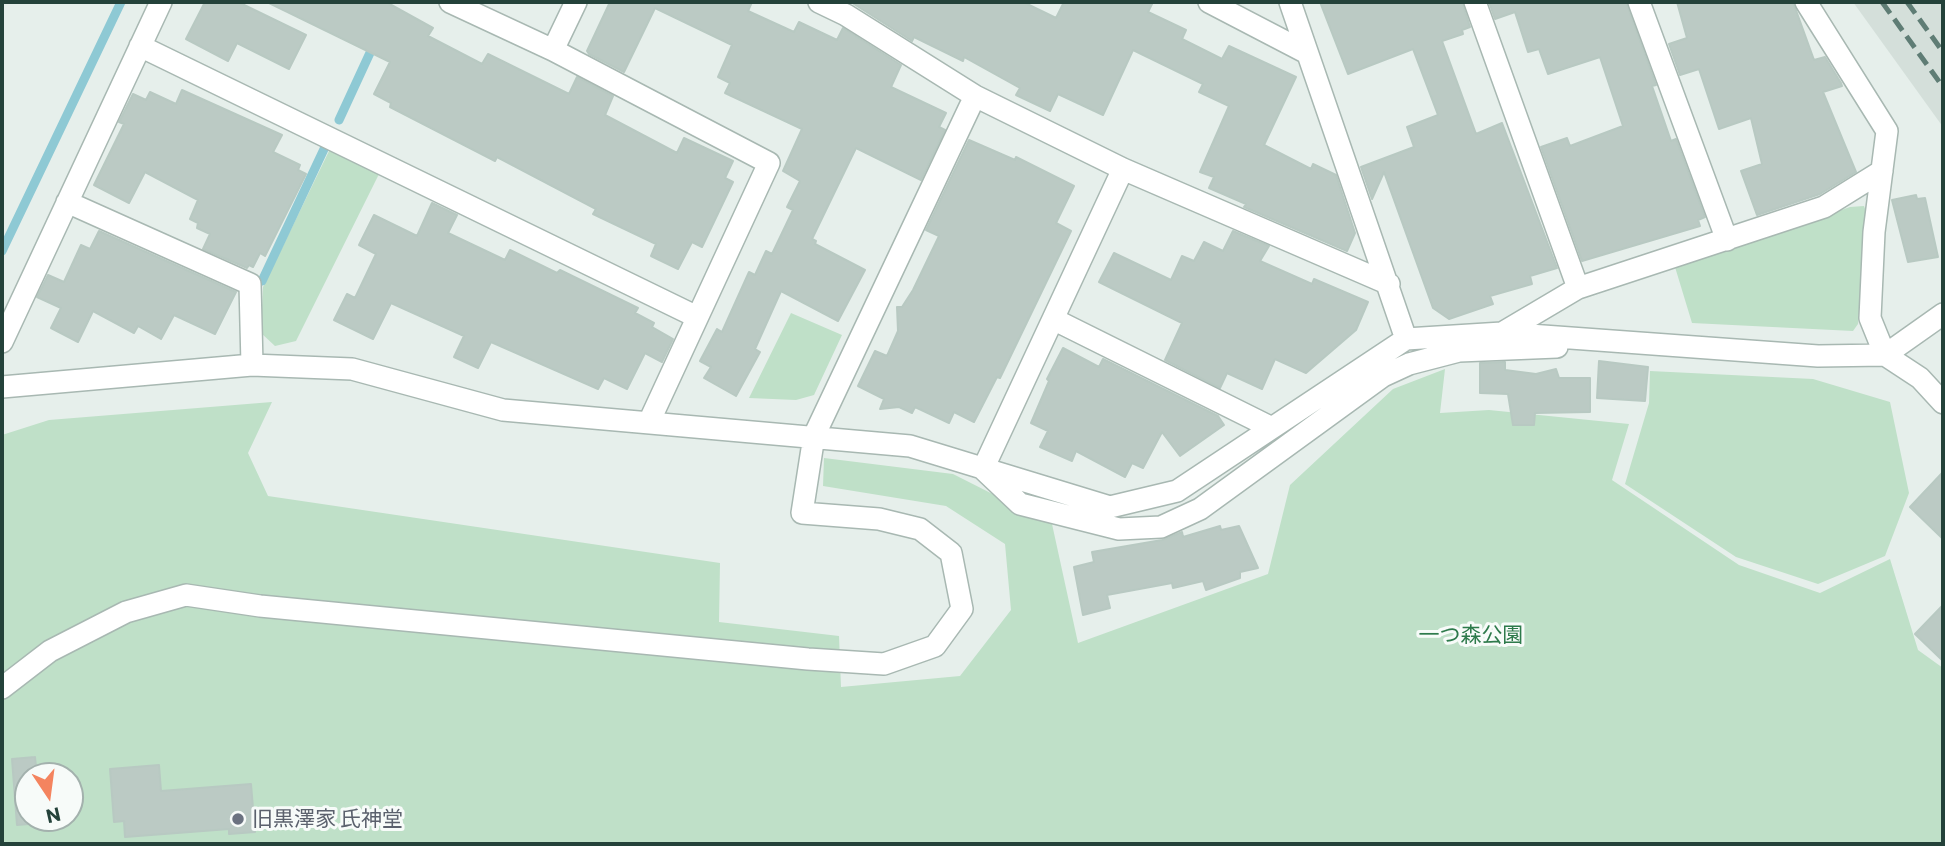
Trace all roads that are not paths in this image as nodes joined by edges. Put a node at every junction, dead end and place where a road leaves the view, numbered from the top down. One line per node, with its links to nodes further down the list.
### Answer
1 (161, 2): 10 (street)
2 (450, 2): 11 (street)
3 (576, 2): 11 (street)
4 (819, 2): 13 (street)
5 (1209, 2): 12 (street)
6 (1290, 2): 12 (street)
7 (1475, 2): 19 (street)
8 (1639, 2): 17 (street)
9 (1806, 2): 15 (street)
10 (140, 46): 16 (street); 21 (street)
11 (553, 50): 21 (street)
12 (1307, 53): 18 (street)
13 (975, 96): 14 (street); 33 (street)
14 (1123, 169): 18 (street); 22 (street)
15 (1882, 172): 17 (street); 27 (street)
16 (67, 202): 26 (street); 28 (street)
17 (1727, 240): 19 (street)
18 (1389, 284): 24 (street)
19 (1578, 288): 23 (street)
20 (1943, 314): 27 (street)
21 (697, 317): 31 (street)
22 (1054, 318): 32 (street); 34 (street)
23 (1502, 333): 24 (street); 25 (street)
24 (1406, 339): 32 (street)
25 (1606, 341): 27 (street); 34 (street)
26 (2, 342)
27 (1885, 355): 30 (street)
28 (252, 365): 29 (street); 31 (street)
29 (2, 387)
30 (1943, 403)
31 (649, 422): 33 (street)
32 (1270, 428): 34 (street)
33 (814, 436): 34 (street); 35 (street)
34 (983, 469)
35 (2, 688)

